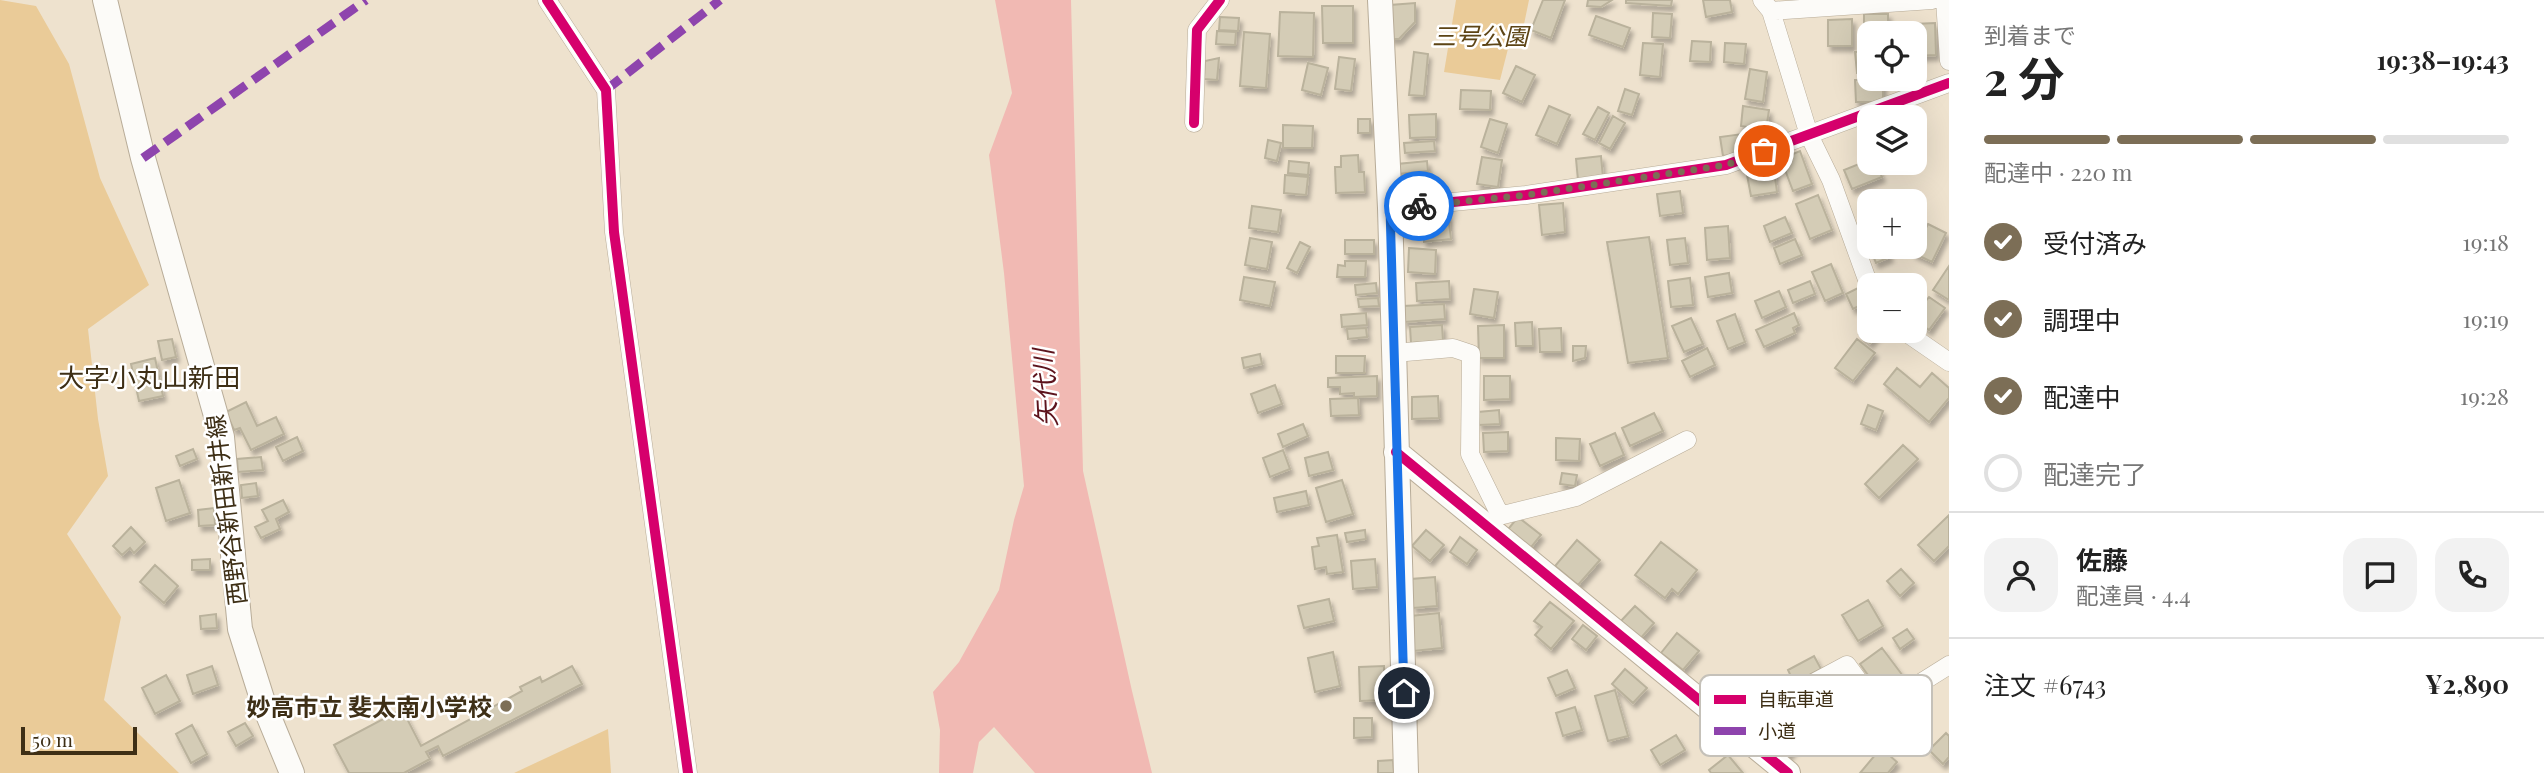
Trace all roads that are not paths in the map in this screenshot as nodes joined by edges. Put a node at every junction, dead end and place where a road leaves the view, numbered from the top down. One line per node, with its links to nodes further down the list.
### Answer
1 (105, 0): 26 (main road, 西野谷新田新井線)
2 (547, 0): 27 (street)
3 (1220, 0): 10 (street)
4 (1380, 0): 12 (main road)
5 (1932, 0): 7 (street)
6 (1945, 0): 8 (street)
7 (1766, 6): 11 (street)
8 (1949, 61)
9 (1949, 83): 11 (street)
10 (1194, 123)
11 (1809, 135): 12 (street); 13 (street)
12 (1390, 208): 15 (main road)
13 (1865, 273)
14 (1921, 343): 16 (street)
15 (1394, 353): 18 (main road); 19 (street)
16 (1949, 362)
17 (1687, 440): 19 (street)
18 (1396, 452): 19 (main road); 28 (main road)
19 (1497, 523): 24 (main road)
20 (1949, 665): 23 (street)
21 (1828, 675): 22 (street)
22 (1854, 675)
23 (1932, 676)
24 (1700, 700)
25 (1767, 756): 29 (main road)
26 (292, 773)
27 (688, 773)
28 (1406, 773)
29 (1788, 773)

